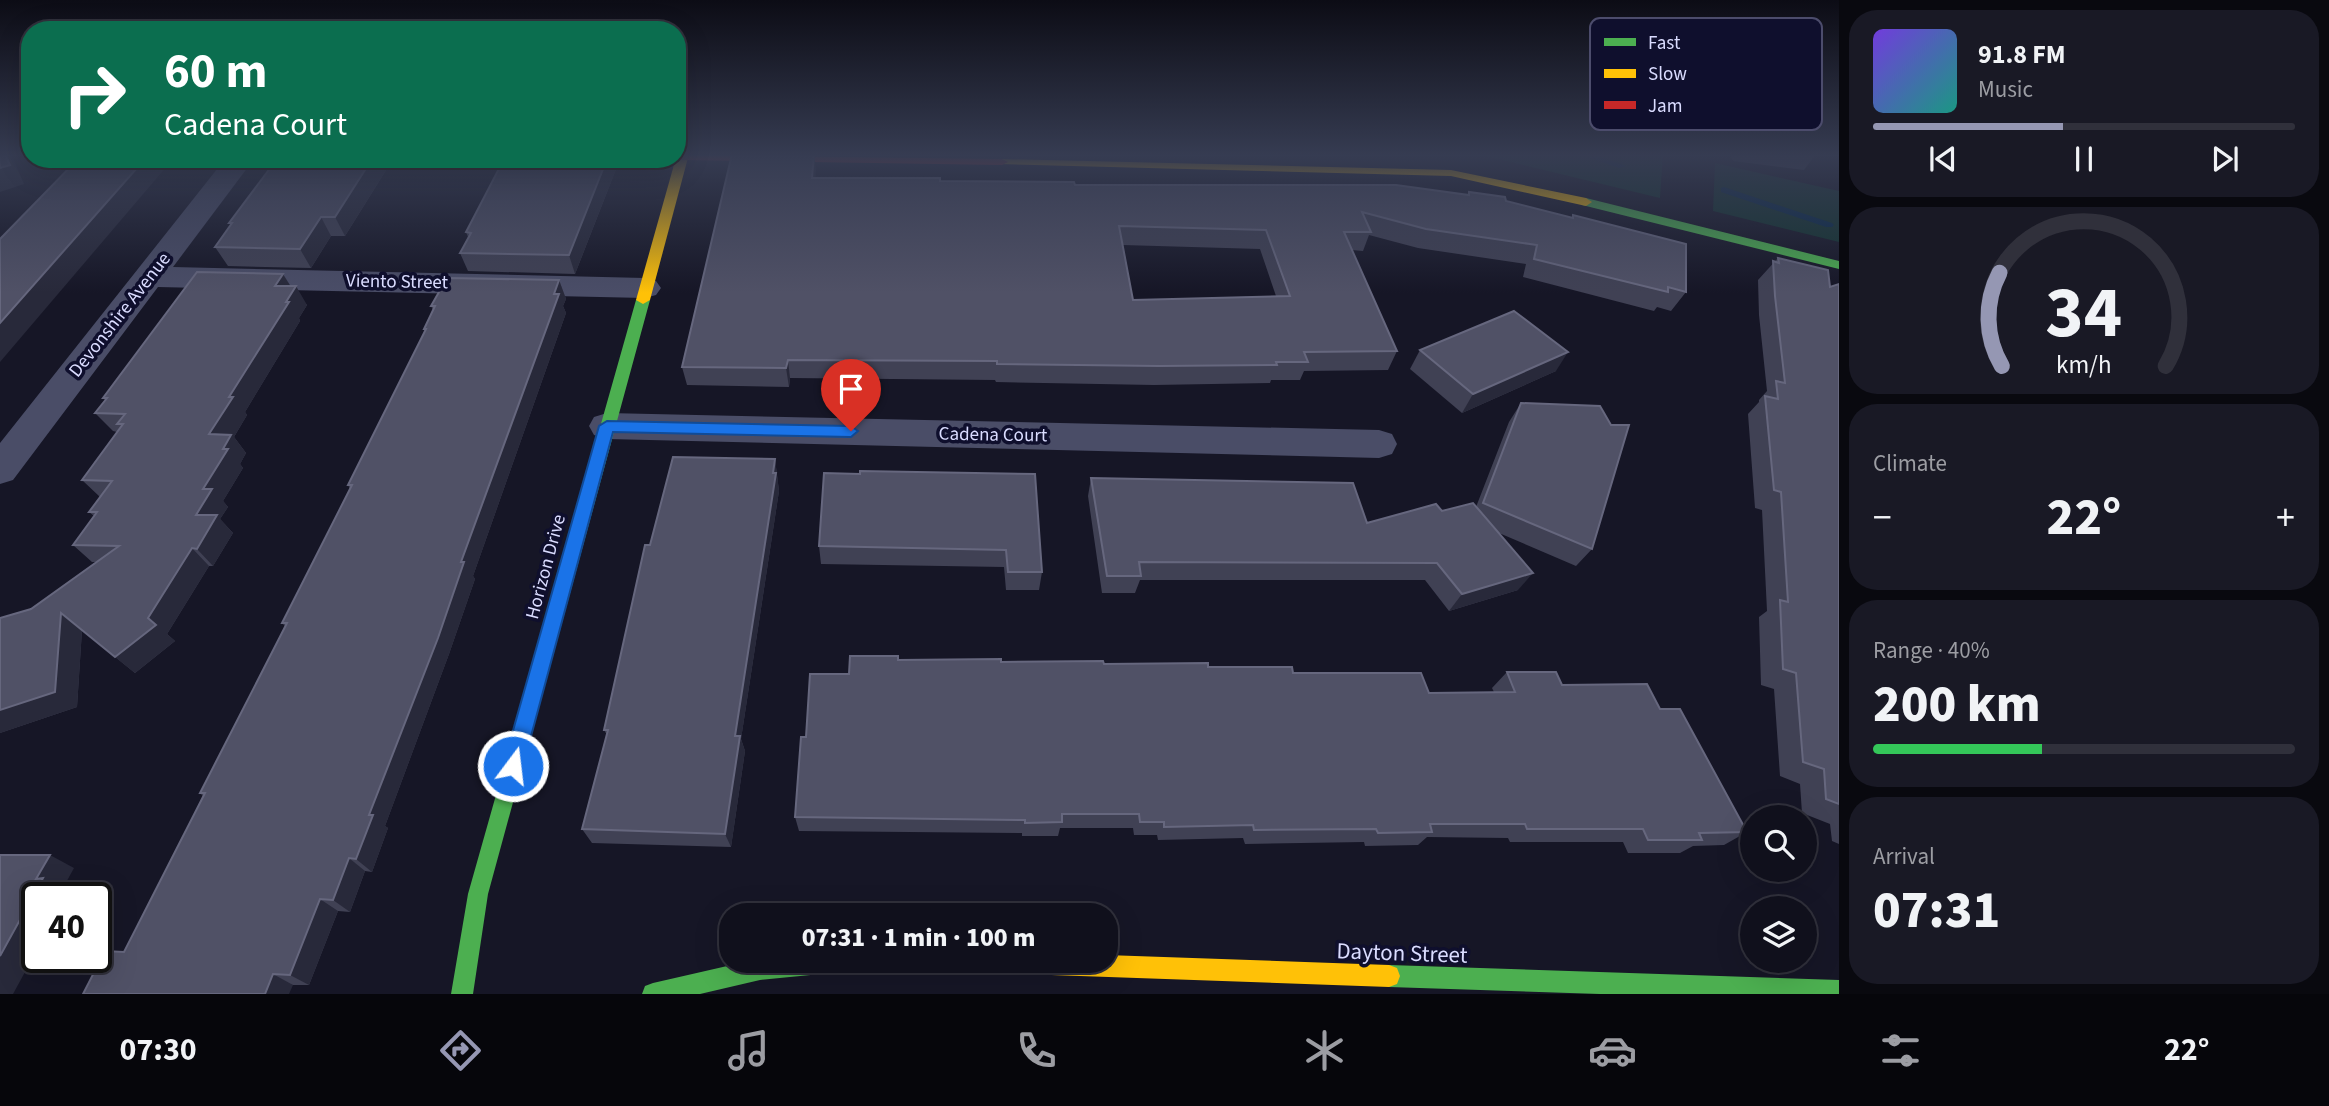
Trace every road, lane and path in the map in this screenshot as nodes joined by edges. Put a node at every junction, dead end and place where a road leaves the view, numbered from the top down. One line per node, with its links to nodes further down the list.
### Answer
1 (208, 200): 5 (street, Devonshire Avenue)
2 (670, 200): 6 (street, Horizon Drive)
3 (1577, 200): 4 (street)
4 (1839, 265)
5 (150, 276): 6 (street, Viento Street); 9 (street, Devonshire Avenue)
6 (645, 288): 7 (street, Horizon Drive)
7 (607, 426): 8 (street, Cadena Court); 13 (street, Horizon Drive)
8 (1379, 444)
9 (0, 470)
10 (1118, 966): 12 (street, Dayton Street)
11 (743, 973): 14 (street)
12 (1839, 992)
13 (462, 994)
14 (653, 994)

